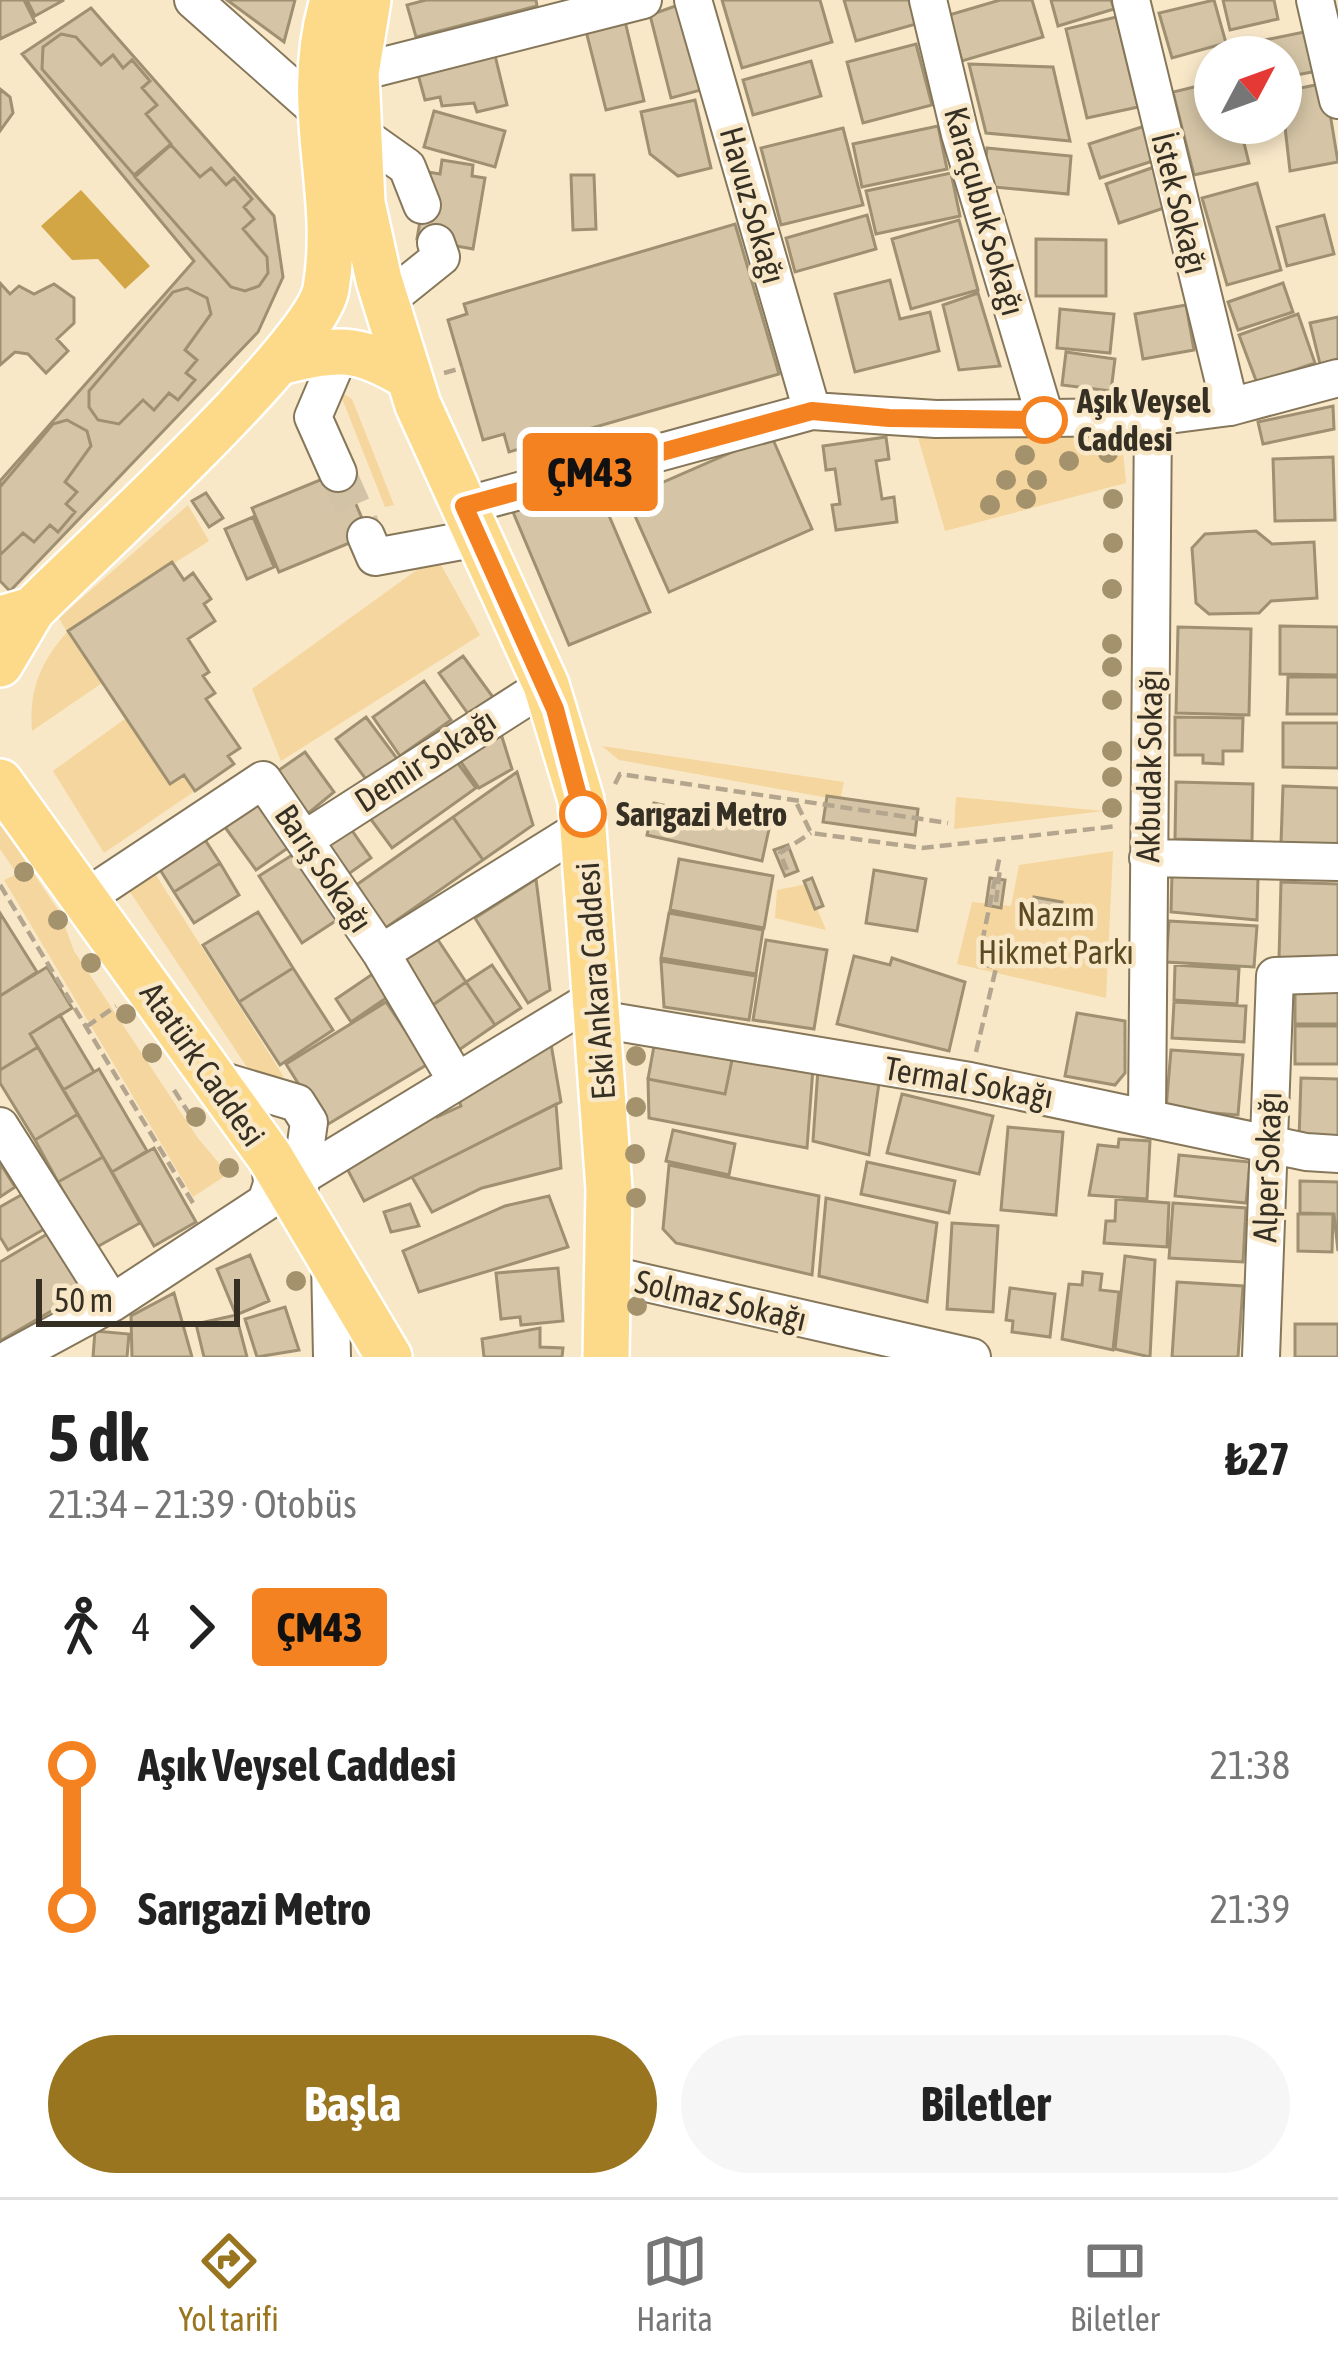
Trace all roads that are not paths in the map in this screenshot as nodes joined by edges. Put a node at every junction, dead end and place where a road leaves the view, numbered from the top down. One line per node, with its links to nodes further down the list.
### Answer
1 (193, 0): 11 (street)
2 (333, 0): 11 (main road)
3 (368, 0): 9 (main road, Eski Ankara Caddesi)
4 (643, 0): 9 (street)
5 (693, 0): 21 (street, Havuz Sokağı)
6 (928, 0): 23 (street, Karaçubuk Sokağı)
7 (1131, 0): 20 (street, İstek Sokağı)
8 (1315, 0): 10 (street)
9 (356, 73): 12 (main road, Eski Ankara Caddesi)
10 (1338, 100)
11 (317, 110): 17 (main road)
12 (359, 134): 13 (street); 15 (main road, Eski Ankara Caddesi)
13 (422, 206)
14 (436, 243): 15 (street)
15 (385, 302): 18 (main road, Eski Ankara Caddesi)
16 (342, 349): 17 (main road); 18 (main road); 24 (street)
17 (280, 362): 27 (main road)
18 (407, 376): 25 (main road, Eski Ankara Caddesi)
19 (1338, 378): 20 (street)
20 (1230, 407): 22 (street)
21 (812, 411): 23 (street); 25 (street)
22 (1153, 417): 23 (street); 33 (street, Akbudak Sokağı)
23 (1046, 420)
24 (338, 472)
25 (471, 522): 26 (street); 29 (main road, Eski Ankara Caddesi)
26 (366, 536)
27 (16, 615): 28 (main road)
28 (0, 664)
29 (546, 685): 31 (main road, Eski Ankara Caddesi); 32 (street, Demir Sokağı)
30 (1, 782): 35 (main road, Atatürk Caddesi)
31 (596, 812): 36 (street); 38 (main road, Eski Ankara Caddesi)
32 (307, 838): 35 (street, Barış Sokağı); 36 (street, Barış Sokağı)
33 (1148, 840): 34 (street); 40 (street, Akbudak Sokağı)
34 (1338, 862)
35 (85, 898): 44 (main road, Atatürk Caddesi)
36 (381, 952): 39 (street, Barış Sokağı)
37 (1338, 974): 42 (street, Alper Sokağı)
38 (597, 1008): 39 (street); 40 (street, Termal Sokağı); 46 (main road, Eski Ankara Caddesi)
39 (456, 1080): 44 (street)
40 (1148, 1115): 42 (street, Termal Sokağı)
41 (0, 1126): 47 (street)
42 (1267, 1144): 43 (street, Termal Sokağı); 53 (street, Alper Sokağı)
43 (1338, 1154)
44 (290, 1179): 45 (main road, Atatürk Caddesi); 47 (street)
45 (330, 1260): 49 (street); 50 (main road, Atatürk Caddesi)
46 (611, 1275): 51 (main road, Eski Ankara Caddesi); 52 (street, Solmaz Sokağı)
47 (112, 1303): 48 (street)
48 (12, 1357)
49 (332, 1357)
50 (389, 1357)
51 (606, 1357)
52 (972, 1357)
53 (1261, 1357)

